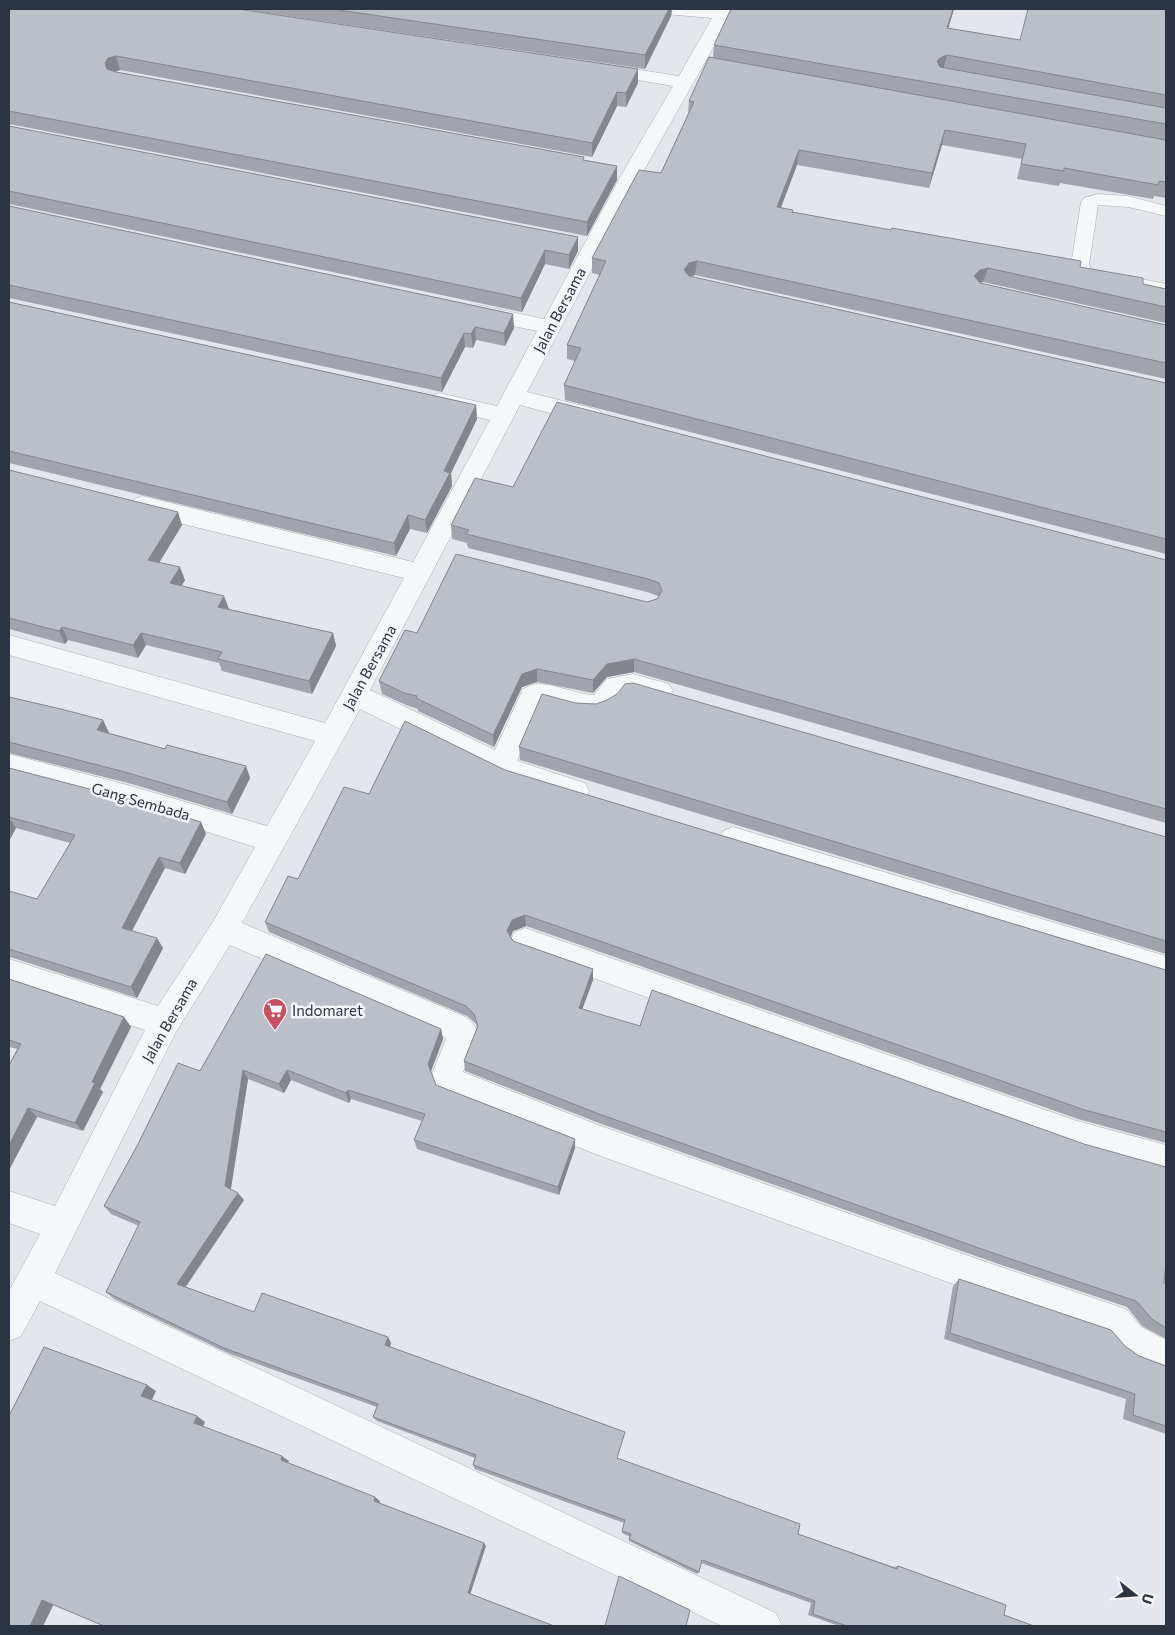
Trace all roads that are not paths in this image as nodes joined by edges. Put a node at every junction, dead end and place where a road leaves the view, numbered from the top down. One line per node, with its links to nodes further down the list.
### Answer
1 (665, 9): 2 (street)
2 (725, 11): 4 (street, Jalan Bersama)
3 (586, 67): 4 (street)
4 (698, 70): 8 (street, Jalan Bersama)
5 (1166, 211): 6 (lane)
6 (1166, 290)
7 (463, 308): 8 (street)
8 (550, 327): 10 (street, Jalan Bersama)
9 (416, 396): 10 (street)
10 (509, 405): 11 (street); 13 (street, Jalan Bersama)
11 (610, 420)
12 (124, 500): 13 (street)
13 (420, 573): 15 (street, Jalan Bersama)
14 (9, 645): 17 (street)
15 (355, 694): 17 (street, Jalan Bersama); 19 (street)
16 (685, 698): 19 (street)
17 (331, 735): 22 (street, Jalan Bersama)
18 (9, 765): 22 (street, Gang Sembada)
19 (501, 766): 20 (street)
20 (596, 798)
21 (710, 832): 25 (street)
22 (272, 840): 23 (street, Jalan Bersama)
23 (224, 929): 27 (street, Jalan Bersama); 33 (street)
24 (525, 941): 28 (street)
25 (1166, 969)
26 (9, 972): 27 (street)
27 (165, 1022): 30 (street, Jalan Bersama)
28 (1166, 1162)
29 (9, 1207): 30 (street)
30 (63, 1225): 31 (street, Jalan Bersama)
31 (32, 1280): 32 (street, Jalan Bersama); 34 (street)
32 (9, 1324)
33 (1166, 1357)
34 (763, 1626)

